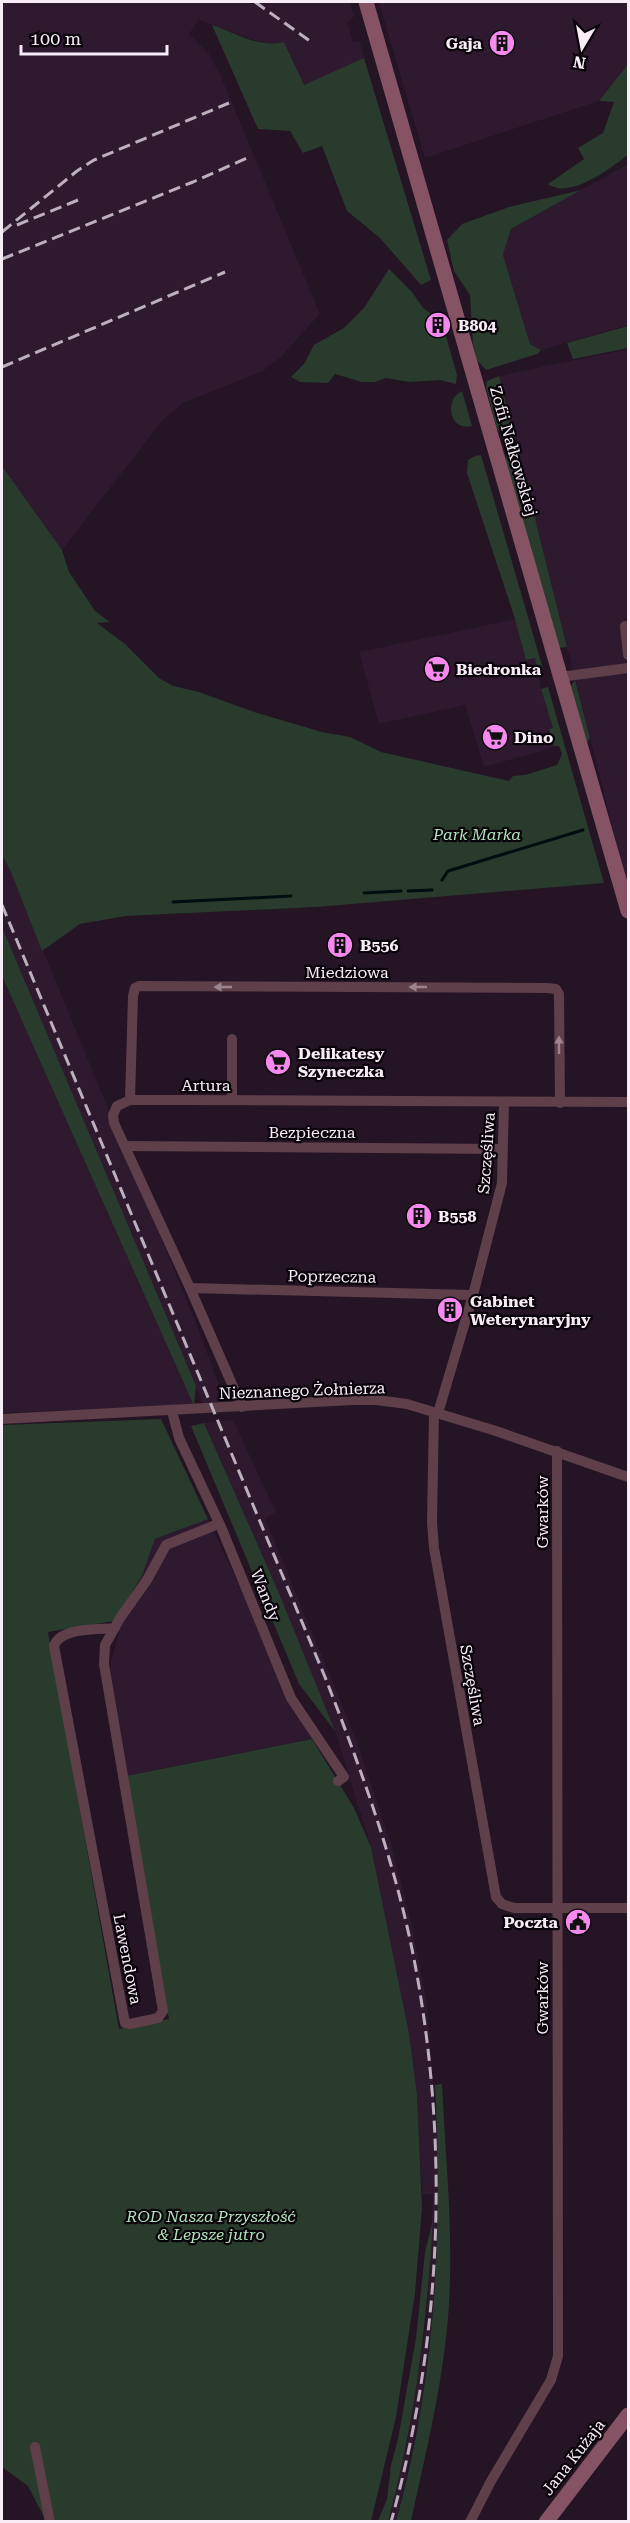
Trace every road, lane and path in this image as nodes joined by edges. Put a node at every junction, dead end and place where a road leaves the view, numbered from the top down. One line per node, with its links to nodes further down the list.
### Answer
1 (366, 2): 5 (street, Zofii Nałkowskiej)
2 (625, 626): 3 (street)
3 (628, 655)
4 (628, 668): 5 (street)
5 (560, 677): 6 (street, Zofii Nałkowskiej)
6 (628, 911)
7 (232, 1040): 9 (street)
8 (130, 1100): 9 (street, Artura); 11 (street, Miedziowa, one-way to 8); 13 (street)
9 (232, 1100): 10 (street, Artura)
10 (504, 1102): 11 (street, Artura); 16 (street, Szczęśliwa)
11 (560, 1103): 12 (street, Artura)
12 (628, 1103)
13 (125, 1146): 14 (street, Bezpieczna); 15 (street)
14 (498, 1149)
15 (190, 1288): 16 (street, Poprzeczna); 17 (street)
16 (473, 1294): 19 (street, Szczęśliwa)
17 (242, 1407): 18 (street, Nieznanego Żołnierza); 19 (street, Nieznanego Żołnierza)
18 (172, 1411): 20 (street, Nieznanego Żołnierza); 23 (street, Wandy)
19 (436, 1412): 21 (street, Nieznanego Żołnierza); 26 (street, Szczęśliwa)
20 (2, 1419)
21 (556, 1451): 22 (street, Nieznanego Żołnierza); 26 (street, Gwarków)
22 (628, 1478)
23 (218, 1524): 24 (street, Lawendowa); 25 (street, Wandy)
24 (115, 1628): 24 (street, Lawendowa)
25 (338, 1781)
26 (557, 1908): 27 (street, Szczęśliwa); 31 (street, Gwarków)
27 (628, 1908)
28 (628, 2415): 32 (street, Jana Kużaja)
29 (35, 2447): 30 (street)
30 (50, 2522)
31 (470, 2522)
32 (546, 2522)

